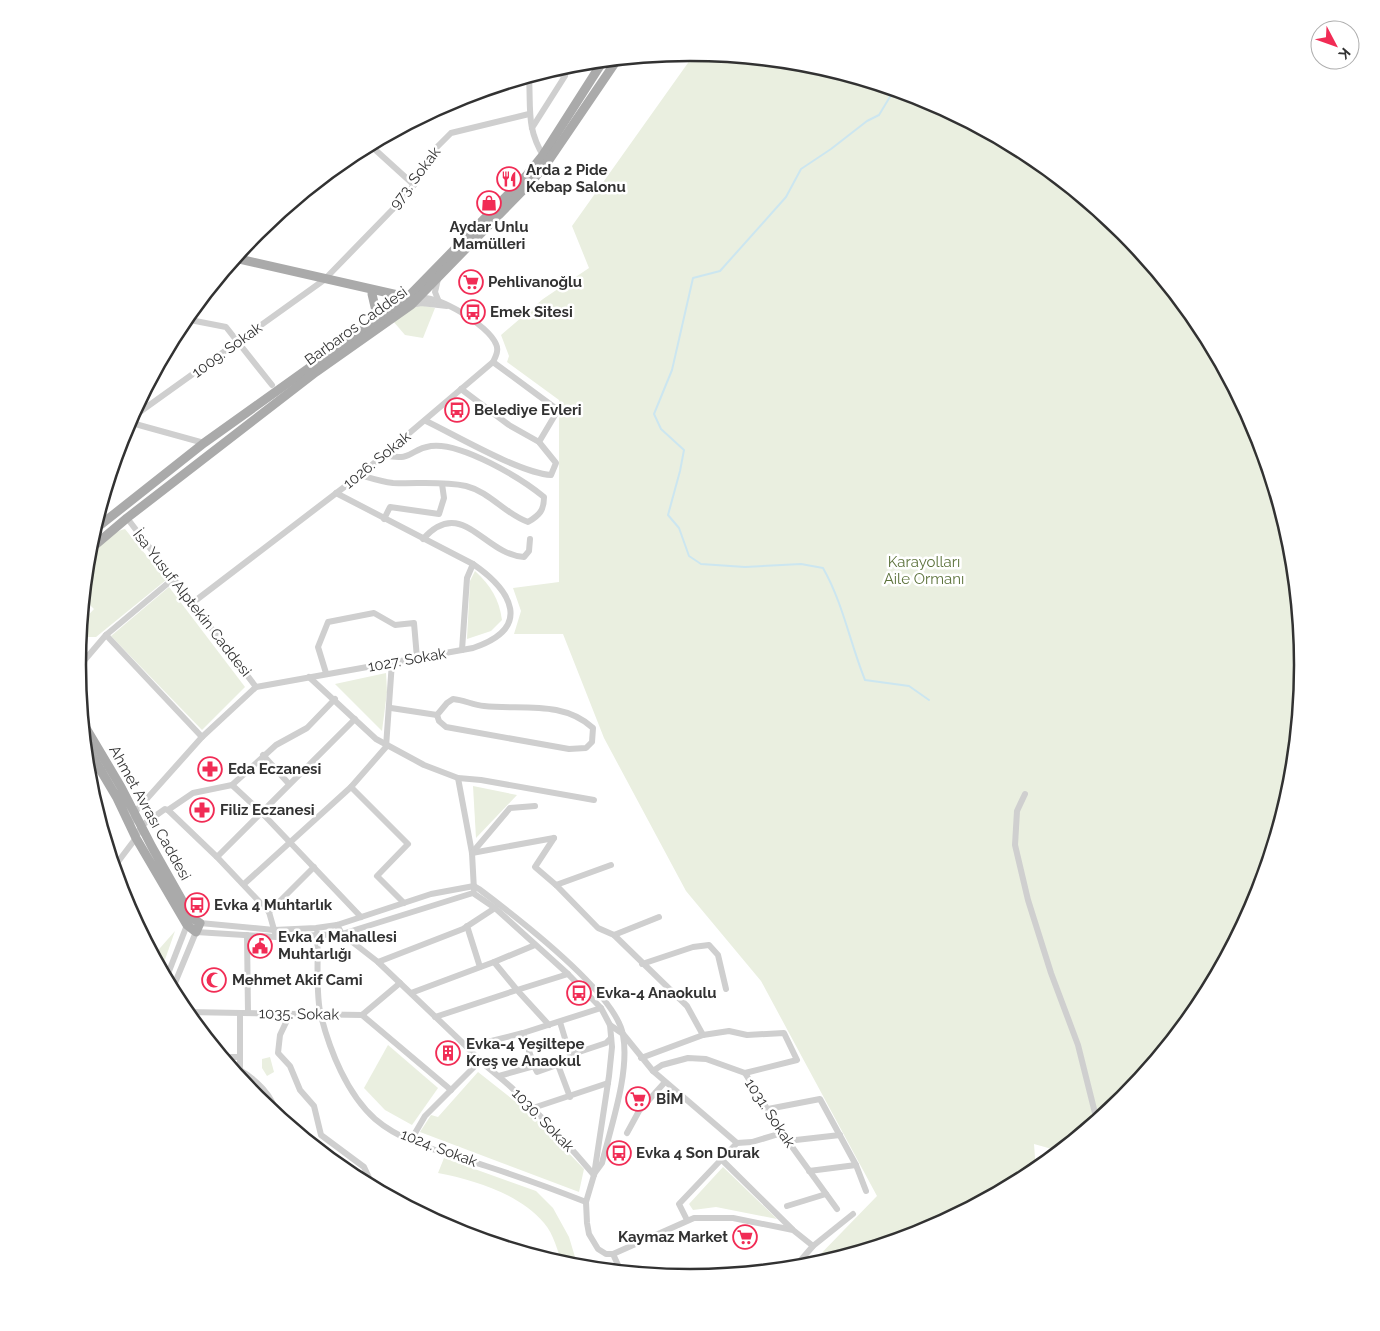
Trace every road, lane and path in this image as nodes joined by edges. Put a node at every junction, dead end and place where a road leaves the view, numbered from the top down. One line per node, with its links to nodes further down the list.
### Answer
1 (613, 66): 8 (main road, Barbaros Caddesi)
2 (599, 68): 8 (main road, Barbaros Caddesi)
3 (563, 75): 6 (street)
4 (529, 83): 5 (street)
5 (529, 114): 6 (street); 9 (street, 973. Sokak)
6 (532, 128): 8 (street)
7 (375, 150): 9 (street)
8 (545, 159): 11 (main road, Barbaros Caddesi); 15 (main road, Barbaros Caddesi)
9 (414, 185): 12 (street, 973. Sokak)
10 (243, 260): 12 (main road)
11 (438, 277): 14 (main road, Barbaros Caddesi); 16 (street)
12 (324, 280): 13 (main road); 21 (street, 1009. Sokak)
13 (369, 292): 15 (main road); 17 (main road); 20 (main road)
14 (418, 298): 15 (main road); 16 (street)
15 (409, 301): 17 (main road, Barbaros Caddesi); 18 (street); 34 (main road, Barbaros Caddesi)
16 (439, 302): 18 (street)
17 (399, 304): 20 (main road, Barbaros Caddesi)
18 (447, 306): 22 (street)
19 (195, 321): 21 (street)
20 (368, 325): 29 (main road, Barbaros Caddesi)
21 (238, 342): 23 (street); 25 (street, 1009. Sokak)
22 (493, 362): 24 (street, 1026. Sokak); 28 (street)
23 (272, 385)
24 (461, 389): 26 (street, 1026. Sokak); 28 (street)
25 (143, 410)
26 (426, 421): 28 (street); 30 (street, 1026. Sokak)
27 (136, 424): 29 (street)
28 (539, 442)
29 (204, 443): 36 (main road, Barbaros Caddesi)
30 (384, 455): 31 (street, 1026. Sokak); 32 (street)
31 (360, 475): 32 (street); 33 (street, 1026. Sokak)
32 (442, 484): 35 (street)
33 (336, 493): 35 (street, 1027. Sokak); 42 (street, 1026. Sokak)
34 (127, 518): 39 (main road, Barbaros Caddesi); 41 (street, İsa Yusuf Alptekin Caddesi)
35 (384, 519): 37 (street, 1027. Sokak)
36 (103, 523)
37 (423, 539): 38 (street); 40 (street, 1027. Sokak)
38 (530, 539)
39 (98, 542)
40 (473, 564): 44 (street); 44 (street, 1027. Sokak)
41 (173, 579): 42 (street, İsa Yusuf Alptekin Caddesi); 43 (street)
42 (191, 604): 50 (street, İsa Yusuf Alptekin Caddesi)
43 (106, 635): 45 (street); 55 (street)
44 (462, 650): 46 (street, 1027. Sokak)
45 (86, 657)
46 (417, 658): 47 (street, 1027. Sokak); 48 (street)
47 (392, 662): 48 (street, 1027. Sokak); 52 (street)
48 (326, 674): 49 (street, 1027. Sokak)
49 (309, 677): 50 (street, 1027. Sokak); 51 (street)
50 (256, 687): 55 (street)
51 (335, 699): 54 (street); 59 (street)
52 (391, 708): 53 (street); 57 (street)
53 (437, 716): 53 (street)
54 (355, 719): 57 (street); 61 (street)
55 (202, 737): 68 (street)
56 (91, 747): 68 (main road, Ahmet Avrası Caddesi)
57 (386, 747): 60 (street); 63 (street)
58 (92, 749): 70 (main road, Ahmet Avrası Caddesi)
59 (263, 756): 61 (street); 62 (street)
60 (458, 778): 65 (street); 74 (street)
61 (289, 784): 69 (street)
62 (232, 785): 67 (street); 69 (street)
63 (351, 786): 73 (street); 82 (street)
64 (1025, 794): 144 (street)
65 (594, 800)
66 (535, 806): 74 (street)
67 (168, 810): 71 (street); 75 (street)
68 (135, 812): 70 (street); 71 (main road, Ahmet Avrası Caddesi)
69 (263, 814): 73 (street); 75 (street)
70 (131, 824): 72 (main road, Ahmet Avrası Caddesi)
71 (141, 826): 72 (street); 87 (main road, Ahmet Avrası Caddesi)
72 (136, 838): 76 (street); 87 (main road, Ahmet Avrası Caddesi)
73 (290, 844): 78 (street); 79 (street)
74 (472, 853): 80 (street); 81 (street)
75 (217, 857): 79 (street)
76 (118, 861)
77 (611, 865): 80 (street)
78 (314, 867): 84 (street); 85 (street)
79 (244, 884): 84 (street)
80 (556, 885): 95 (street)
81 (474, 890): 82 (street); 83 (street); 93 (street); 121 (street)
82 (404, 902): 85 (street)
83 (495, 908): 89 (street); 97 (street)
84 (269, 912): 92 (street)
85 (361, 917): 88 (street)
86 (659, 917): 95 (street)
87 (193, 922): 91 (main road); 92 (street); 102 (street)
88 (338, 925): 90 (street); 93 (street, 1030. Sokak)
89 (467, 926): 98 (street); 101 (street)
90 (316, 928): 92 (street); 96 (street, 1024. Sokak)
91 (196, 932): 94 (street); 104 (street)
92 (275, 933): 94 (street); 96 (street)
93 (342, 934): 96 (street); 98 (street, 1030. Sokak)
94 (247, 935): 112 (street)
95 (614, 935): 100 (street)
96 (317, 937): 114 (street, 1024. Sokak)
97 (536, 945): 99 (street); 103 (street)
98 (378, 962): 105 (street, 1030. Sokak)
99 (494, 962): 101 (street); 107 (street)
100 (642, 964): 106 (street); 122 (street)
101 (480, 967): 108 (street)
102 (169, 972)
103 (568, 974): 107 (street); 109 (street)
104 (176, 981)
105 (400, 983): 108 (street, 1030. Sokak); 115 (street, 1035. Sokak)
106 (726, 989)
107 (517, 990): 116 (street); 118 (street)
108 (411, 993): 116 (street, 1030. Sokak)
109 (601, 1008): 117 (street); 119 (street)
110 (196, 1012): 111 (street, 1035. Sokak)
111 (240, 1013): 112 (street, 1035. Sokak); 127 (street)
112 (248, 1013): 113 (street, 1035. Sokak)
113 (290, 1014): 114 (street, 1035. Sokak); 155 (street)
114 (320, 1014): 115 (street, 1035. Sokak); 148 (street, 1024. Sokak)
115 (362, 1015): 139 (street)
116 (435, 1017): 124 (street, 1030. Sokak)
117 (560, 1022): 118 (street); 125 (street)
118 (549, 1025): 120 (street)
119 (610, 1025): 121 (street); 123 (street)
120 (523, 1033): 124 (street); 131 (street)
121 (623, 1034): 128 (street); 154 (street)
122 (703, 1034): 128 (street); 135 (street)
123 (612, 1038): 125 (street); 138 (street)
124 (466, 1047): 129 (street, 1030. Sokak)
125 (570, 1055): 130 (street)
126 (230, 1057): 127 (street)
127 (240, 1057): 132 (street)
128 (641, 1058): 133 (street)
129 (479, 1062): 136 (street, 1030. Sokak); 139 (street)
130 (558, 1064): 131 (street); 140 (street)
131 (534, 1066): 136 (street)
132 (240, 1068)
133 (653, 1070): 135 (street, 1031. Sokak); 137 (street)
134 (244, 1072): 141 (street)
135 (745, 1073): 143 (street, 1031. Sokak)
136 (499, 1076): 142 (street, 1030. Sokak)
137 (666, 1082): 145 (street); 150 (street)
138 (608, 1083): 140 (street); 154 (street)
139 (450, 1090): 148 (street)
140 (570, 1097): 142 (street)
141 (269, 1098)
142 (533, 1108): 154 (street, 1030. Sokak)
143 (768, 1109): 146 (street, 1031. Sokak); 147 (street)
144 (1094, 1114)
145 (627, 1132)
146 (782, 1133): 149 (street, 1031. Sokak); 150 (street)
147 (840, 1135): 149 (street); 152 (street)
148 (411, 1140): 158 (street, 1024. Sokak)
149 (788, 1141): 153 (street, 1031. Sokak)
150 (737, 1143): 151 (street)
151 (720, 1158): 162 (street); 163 (street)
152 (856, 1165): 153 (street); 156 (street)
153 (809, 1170): 157 (street, 1031. Sokak)
154 (594, 1175): 158 (street)
155 (369, 1177)
156 (866, 1191)
157 (826, 1194): 159 (street); 160 (street, 1031. Sokak)
158 (586, 1202): 165 (street)
159 (787, 1206)
160 (837, 1209)
161 (853, 1214): 164 (street)
162 (687, 1220): 163 (street); 165 (street)
163 (793, 1230): 164 (street)
164 (813, 1246): 166 (street)
165 (613, 1254): 167 (street)
166 (802, 1259)
167 (618, 1266)

